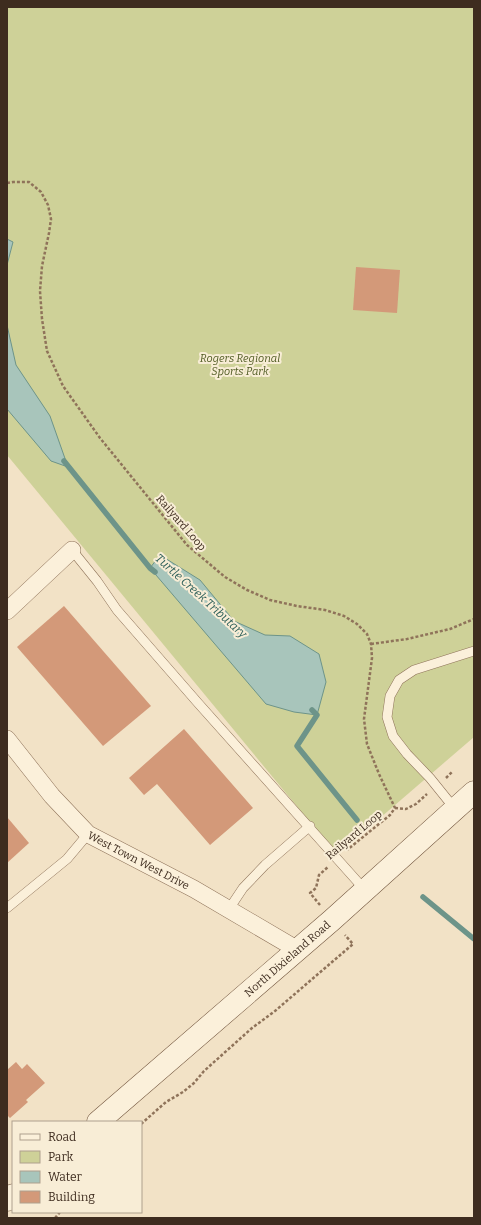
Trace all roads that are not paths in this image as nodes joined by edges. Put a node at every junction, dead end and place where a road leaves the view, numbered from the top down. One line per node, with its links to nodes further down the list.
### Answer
1 (72, 550): 2 (street); 7 (lane)
2 (7, 611)
3 (474, 652): 6 (lane)
4 (7, 740): 8 (street, West Town West Drive)
5 (474, 792): 6 (main road, North Dixieland Road)
6 (455, 809): 9 (main road, North Dixieland Road)
7 (310, 826): 9 (lane); 11 (lane)
8 (88, 834): 10 (lane); 11 (street, West Town West Drive)
9 (366, 890): 12 (main road, North Dixieland Road)
10 (7, 908)
11 (229, 909): 12 (street, West Town West Drive)
12 (298, 950): 13 (main road, North Dixieland Road)
13 (99, 1121)

